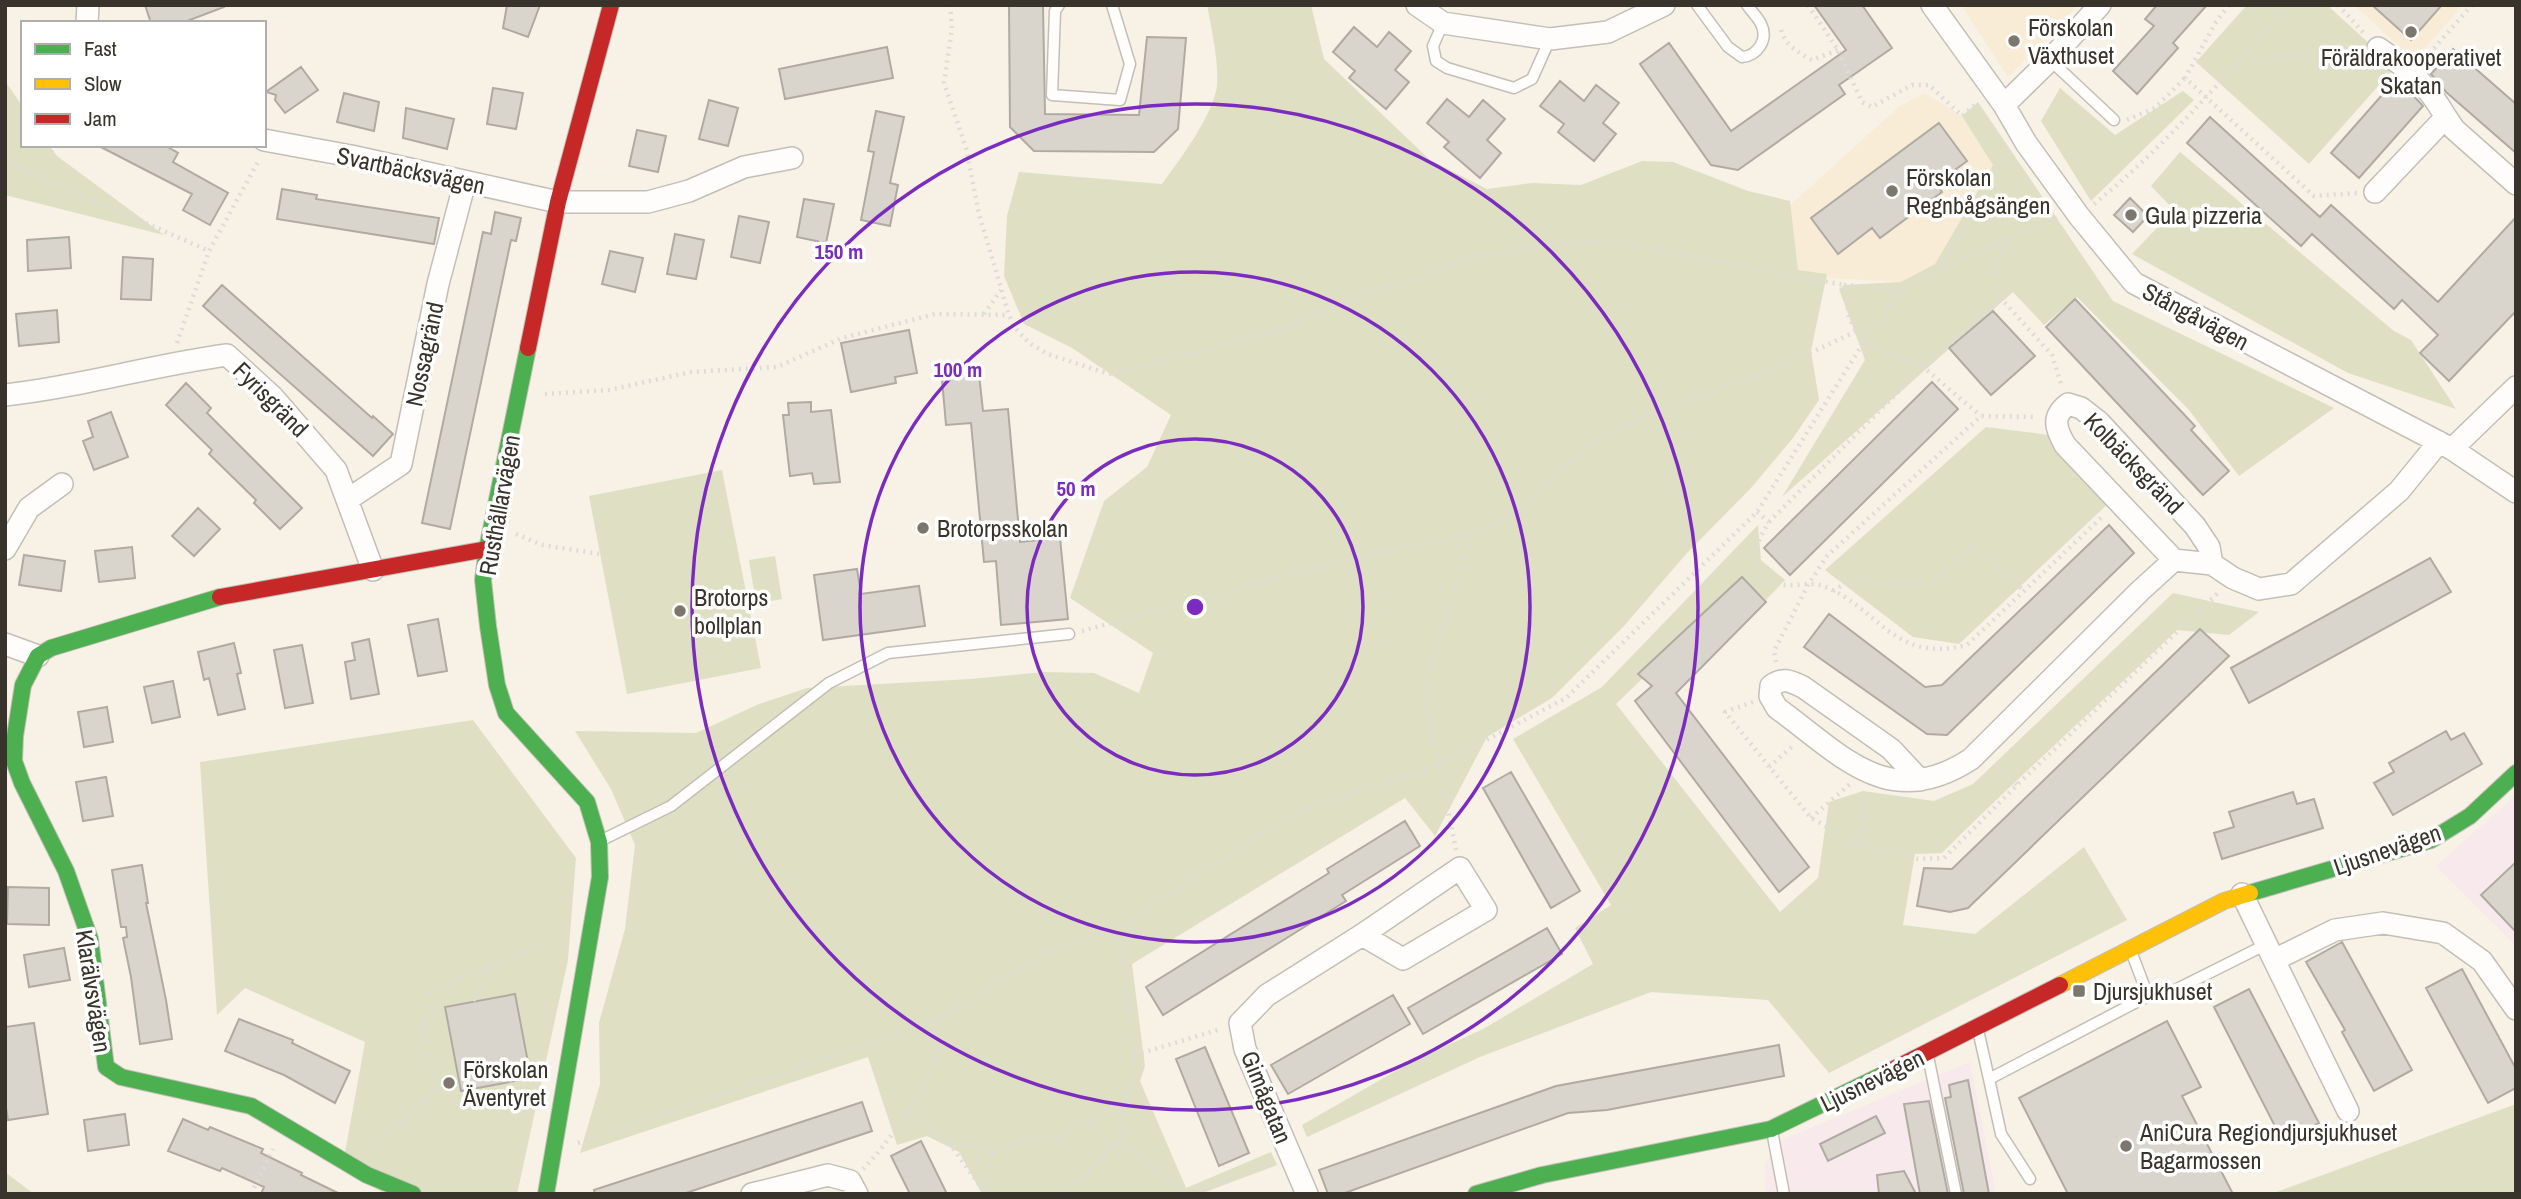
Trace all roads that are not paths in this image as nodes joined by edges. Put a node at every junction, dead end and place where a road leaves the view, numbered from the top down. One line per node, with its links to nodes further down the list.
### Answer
1 (611, 5): 22 (street, Rusthållarvägen)
2 (1059, 5): 3 (lane)
3 (1112, 5)
4 (1417, 5): 10 (street)
5 (1664, 5): 11 (street)
6 (1697, 5): 7 (lane)
7 (1747, 5)
8 (1932, 5): 14 (street, Stångåvägen)
9 (2100, 5): 13 (street)
10 (1443, 23): 11 (street); 11 (lane)
11 (1550, 39)
12 (2378, 48): 15 (street)
13 (2050, 60): 14 (street); 16 (lane)
14 (2004, 105): 25 (street, Stångåvägen)
15 (2446, 117): 20 (street); 21 (street)
16 (2114, 120)
17 (267, 140): 19 (street, Svartbäcksvägen)
18 (792, 159): 22 (street)
19 (465, 182): 22 (street, Svartbäcksvägen); 28 (street, Nossagränd)
20 (2516, 184)
21 (2375, 192)
22 (558, 202): 30 (street, Rusthållarvägen)
23 (2516, 387): 25 (street)
24 (5, 395): 28 (street, Fyrisgränd)
25 (2445, 446): 27 (street, Stångåvägen); 32 (street)
26 (62, 484): 29 (street)
27 (2516, 492)
28 (347, 500): 33 (street, Fyrisgränd)
29 (5, 549)
30 (487, 549): 33 (street); 40 (street, Rusthållarvägen)
31 (2174, 560): 32 (street); 32 (street, Kolbäcksgränd); 39 (street)
32 (2212, 564)
33 (373, 570): 36 (street)
34 (1069, 634): 40 (lane)
35 (5, 645): 36 (street)
36 (38, 656): 37 (street, Klarälvsvägen)
37 (9, 760): 54 (street, Klarälvsvägen)
38 (2516, 773): 41 (street, Ljusnevägen)
39 (1920, 780): 39 (street)
40 (599, 842): 55 (street, Rusthållarvägen)
41 (2242, 894): 43 (street, Ljusnevägen); 44 (street)
42 (1362, 935): 42 (street, Gimågatan); 57 (street, Gimågatan)
43 (2131, 949): 47 (street, Ljusnevägen); 49 (lane)
44 (2271, 952): 45 (lane); 46 (street); 50 (street)
45 (2173, 991)
46 (2516, 1009)
47 (1977, 1028): 48 (street, Ljusnevägen); 49 (lane)
48 (1927, 1053): 51 (street, Ljusnevägen); 60 (lane)
49 (1989, 1079): 52 (lane)
50 (2348, 1111)
51 (1772, 1129): 58 (street, Ljusnevägen); 59 (lane)
52 (2030, 1179)
53 (853, 1187): 56 (street)
54 (413, 1194)
55 (546, 1194)
56 (752, 1194)
57 (1307, 1194)
58 (1476, 1194)
59 (1784, 1194)
60 (1956, 1194)

